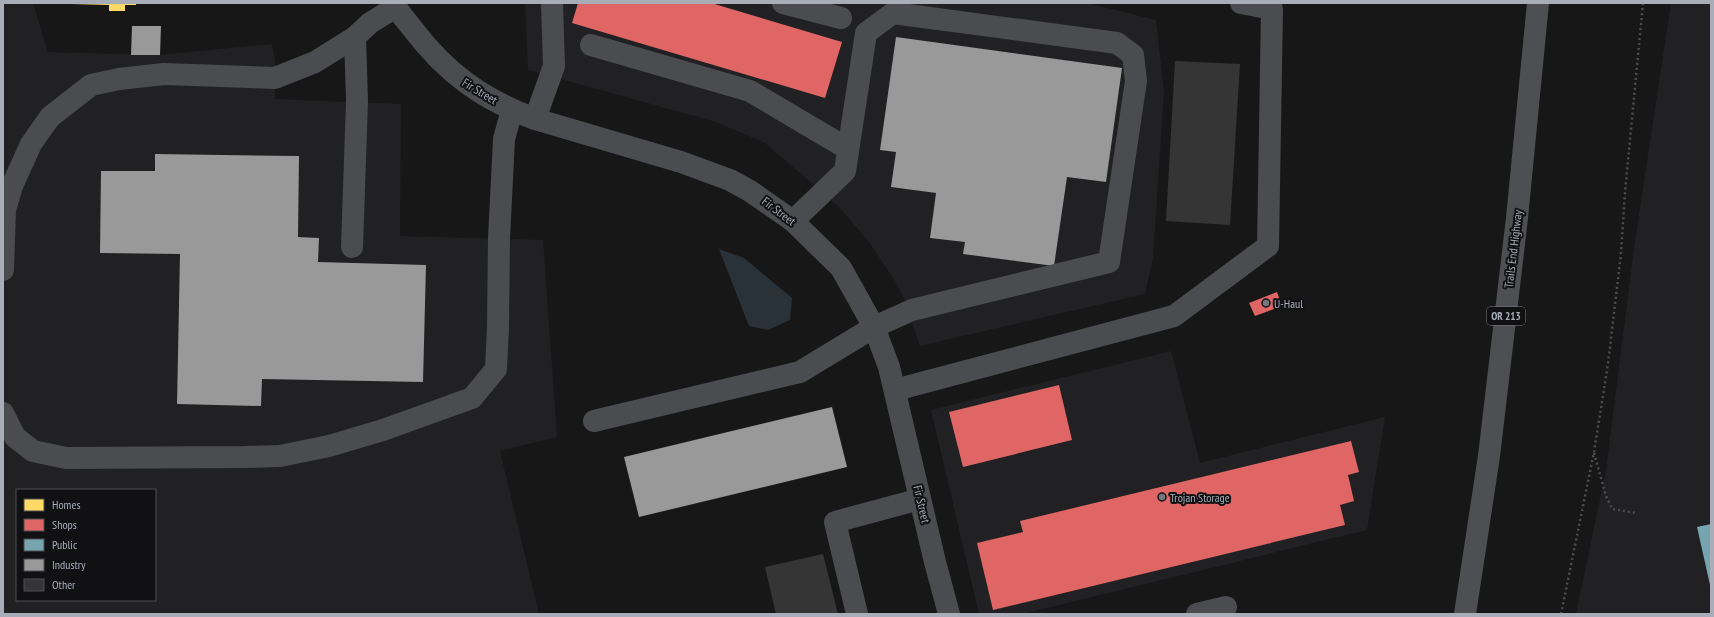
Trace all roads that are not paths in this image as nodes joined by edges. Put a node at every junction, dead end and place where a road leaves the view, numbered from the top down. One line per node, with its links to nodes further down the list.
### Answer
1 (552, 3): 12 (street)
2 (783, 3): 7 (street)
3 (1241, 3): 5 (street)
4 (395, 5): 9 (street); 11 (street, Fir Street)
5 (1272, 6): 18 (street)
6 (1540, 8): 26 (main road, Trails End Highway / OR 213)
7 (842, 11): 8 (street)
8 (866, 33): 13 (street); 17 (street)
9 (354, 37): 15 (street); 16 (street)
10 (591, 45): 13 (street)
11 (512, 110): 12 (street, Fir Street); 19 (street)
12 (535, 119): 14 (street, Fir Street)
13 (848, 149): 14 (street)
14 (793, 221): 17 (street, Fir Street)
15 (352, 247)
16 (3, 270)
17 (874, 327): 18 (street, Fir Street); 20 (street)
18 (895, 390): 21 (street, Fir Street)
19 (3, 413)
20 (594, 421)
21 (920, 499): 23 (street); 24 (street, Fir Street)
22 (1226, 607): 25 (street)
23 (857, 614)
24 (949, 614)
25 (1196, 614)
26 (1465, 614)

